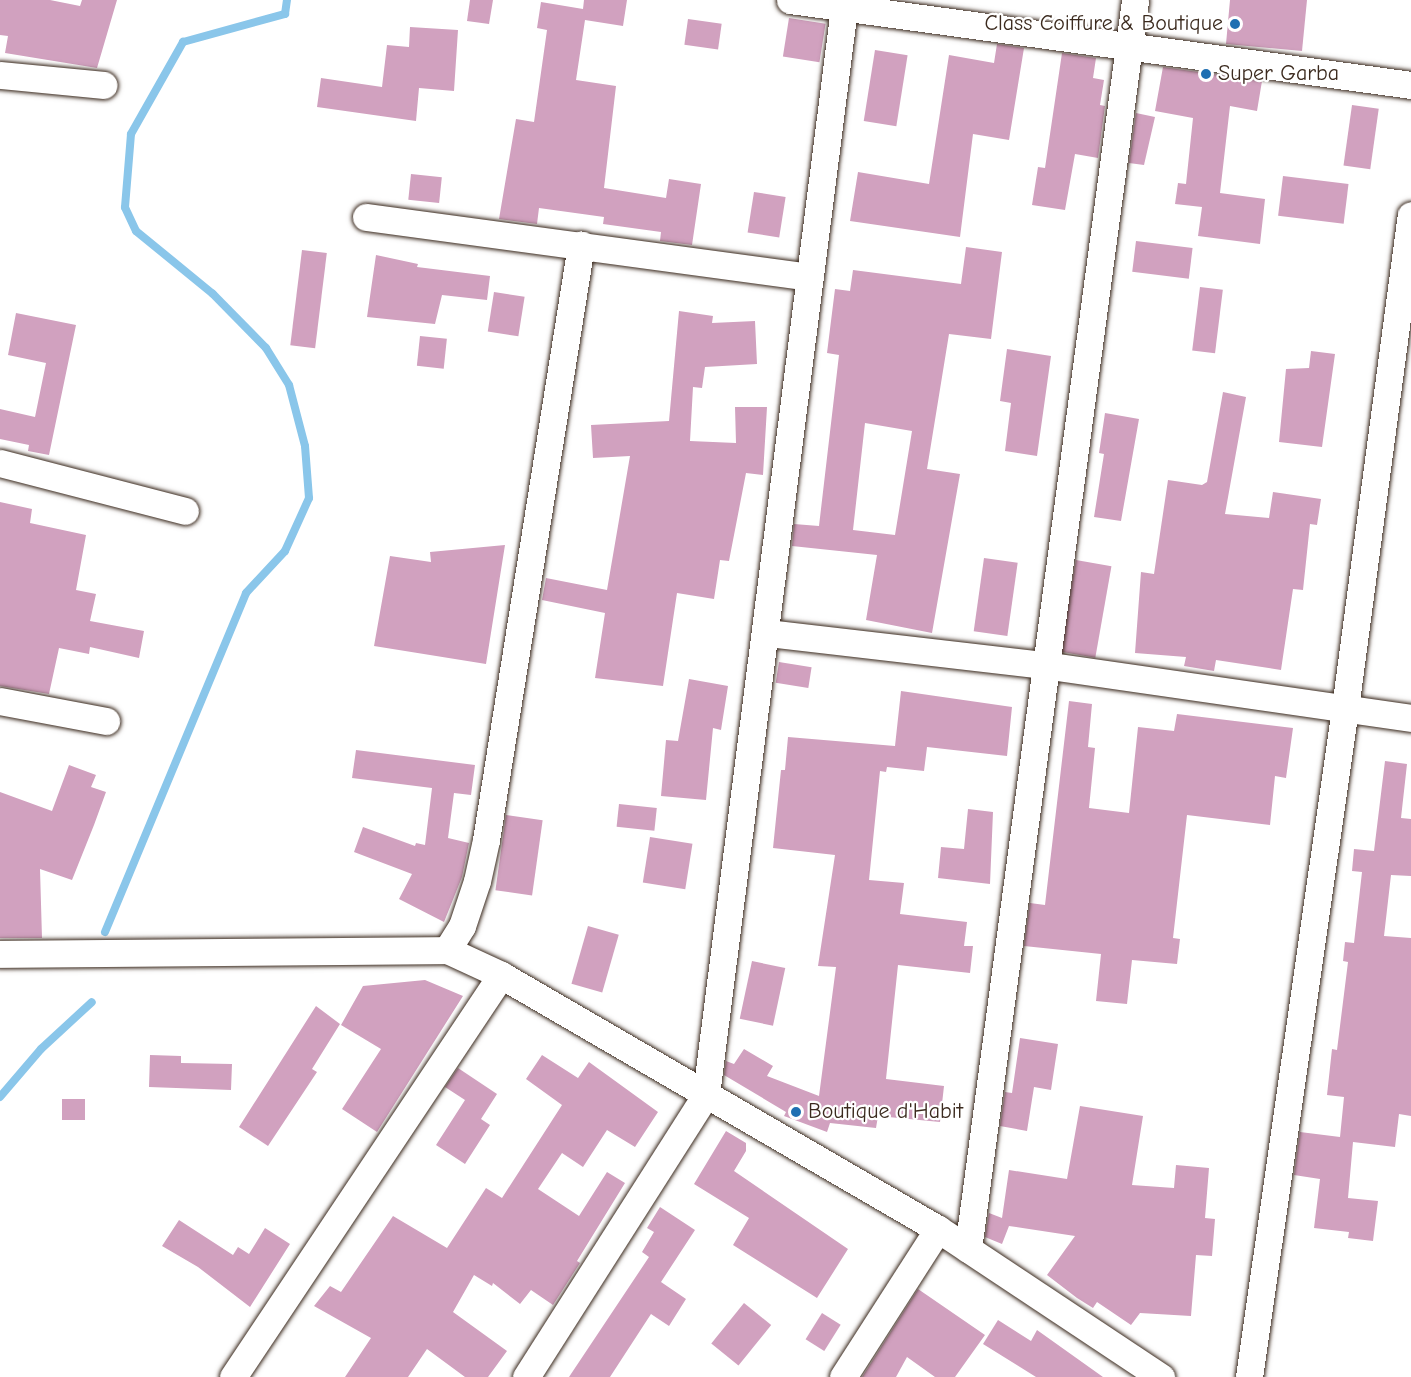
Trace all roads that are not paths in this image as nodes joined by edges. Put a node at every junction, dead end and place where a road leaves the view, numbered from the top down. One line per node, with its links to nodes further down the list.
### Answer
1 (790, 0): 3 (street)
2 (1135, 0): 4 (street)
3 (844, 8): 4 (street); 11 (street)
4 (1128, 47): 7 (street); 15 (street)
5 (0, 75): 6 (street)
6 (104, 85)
7 (1411, 85)
8 (1411, 215): 17 (street)
9 (366, 217): 10 (street)
10 (581, 245): 11 (street); 20 (street)
11 (809, 278): 14 (street)
12 (0, 463): 13 (street)
13 (185, 512)
14 (767, 633): 15 (street); 23 (street)
15 (1044, 665): 17 (street); 25 (street)
16 (0, 701): 19 (street)
17 (1345, 708): 18 (street); 30 (street)
18 (1411, 718)
19 (106, 721)
20 (447, 950): 21 (street); 22 (street)
21 (0, 954)
22 (501, 975): 23 (street); 26 (street)
23 (706, 1094): 24 (street); 27 (street)
24 (938, 1229): 25 (street); 28 (street)
25 (968, 1249): 29 (street)
26 (233, 1377)
27 (526, 1377)
28 (843, 1377)
29 (1161, 1377)
30 (1249, 1377)

